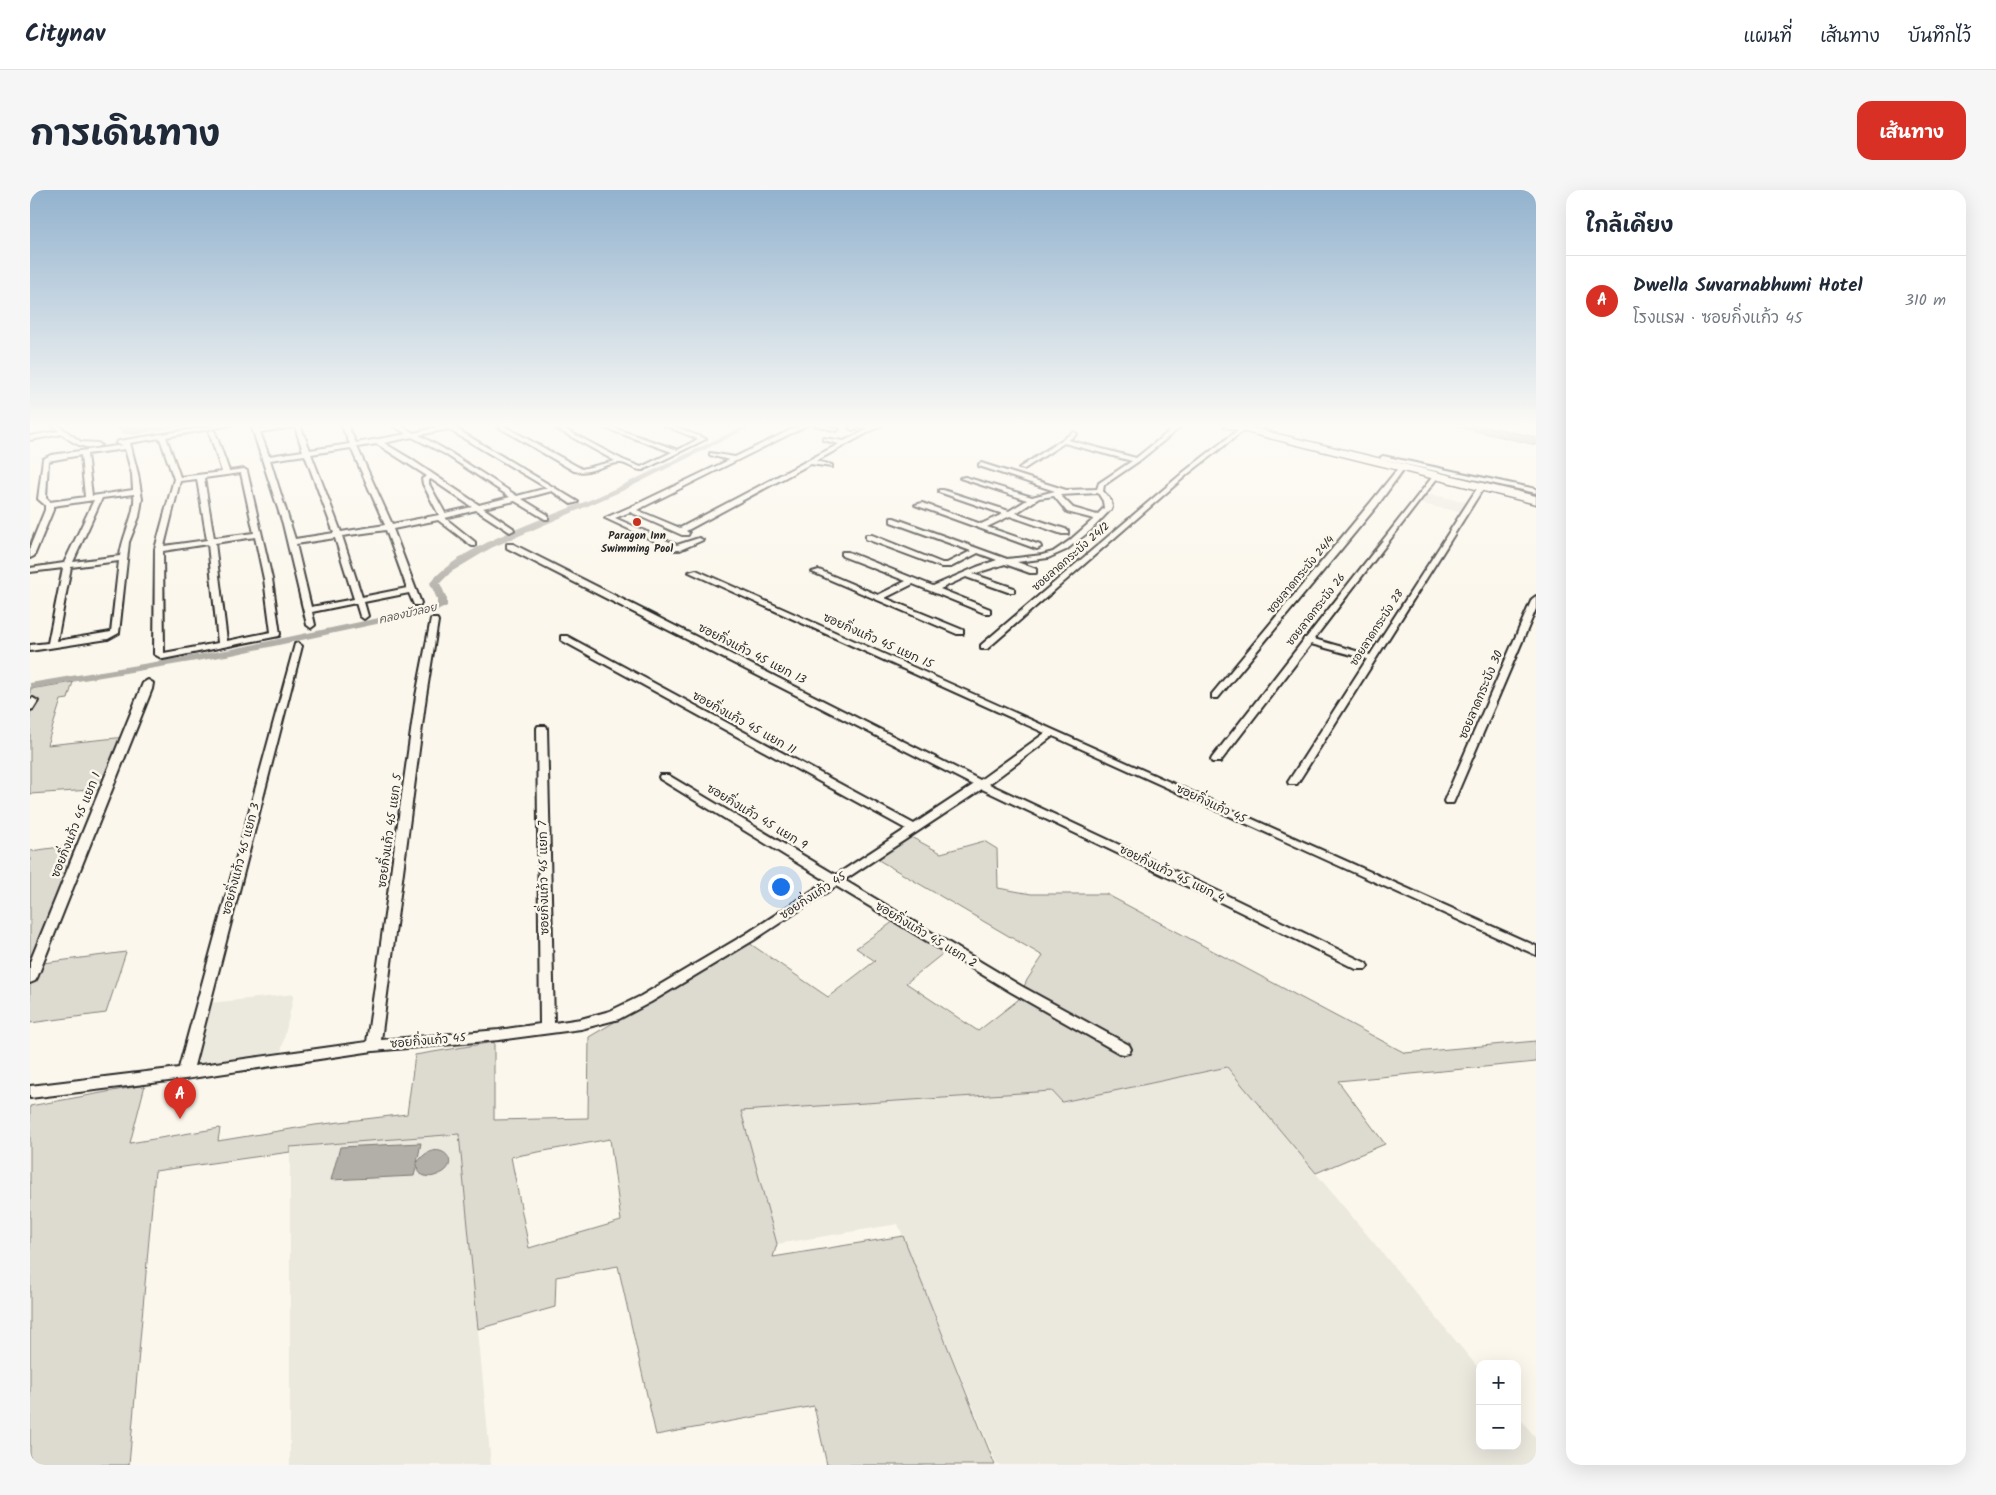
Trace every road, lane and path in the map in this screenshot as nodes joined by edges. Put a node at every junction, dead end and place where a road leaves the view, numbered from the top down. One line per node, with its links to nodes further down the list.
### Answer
1 (43, 484): 37 (street)
2 (88, 484): 32 (street)
3 (137, 484): 27 (street)
4 (175, 484): 59 (street)
5 (201, 484): 54 (street)
6 (247, 484): 51 (street)
7 (275, 484): 55 (street)
8 (319, 484): 52 (street)
9 (371, 484): 46 (street)
10 (426, 484): 42 (street)
11 (444, 484): 39 (street)
12 (495, 484): 33 (street)
13 (546, 484): 25 (street)
14 (683, 484): 40 (street)
15 (767, 484): 49 (street)
16 (984, 484): 34 (street)
17 (1047, 484): 28 (street)
18 (1101, 484): 29 (street)
19 (1172, 484): 90 (street, ซอยลาดกระบัง 24/2)
20 (1389, 484): 94 (street, ซอยลาดกระบัง 24/4)
21 (1429, 484): 86 (street, ซอยลาดกระบัง 26)
22 (1472, 484): 24 (main road)
23 (1499, 484): 30 (main road)
24 (1482, 487): 35 (main road); 92 (street, ซอยลาดกระบัง 28)
25 (553, 489): 33 (street); 36 (street)
26 (941, 491): 41 (street)
27 (138, 492): 31 (street); 63 (street)
28 (1062, 493): 29 (street); 34 (street); 44 (street)
29 (1101, 493): 44 (street)
30 (1536, 493)
31 (99, 497): 32 (street); 65 (street)
32 (89, 498): 37 (street)
33 (516, 498): 39 (street); 43 (street)
34 (1032, 499): 41 (street)
35 (1536, 500)
36 (574, 502)
37 (49, 504): 62 (street)
38 (919, 505): 47 (street)
39 (478, 507): 42 (street); 48 (street)
40 (631, 510): 49 (street); 49 (street)
41 (1010, 514): 47 (street); 50 (street)
42 (441, 516): 46 (street); 56 (street)
43 (544, 517)
44 (1099, 518): 64 (street)
45 (894, 520): 60 (street)
46 (389, 527): 52 (street); 73 (street)
47 (981, 527): 58 (street)
48 (510, 530)
49 (680, 531)
50 (1066, 532)
51 (259, 534): 54 (street); 88 (street)
52 (338, 535): 55 (street); 77 (street)
53 (869, 537): 60 (street)
54 (211, 541): 59 (street); 88 (street)
55 (291, 542): 79 (street)
56 (472, 544)
57 (510, 546): 100 (street, ซอยกิ่งแก้ว 45 แยก 13)
58 (1037, 547)
59 (159, 549): 88 (street)
60 (976, 551): 64 (street)
61 (845, 554): 71 (street)
62 (30, 556)
63 (123, 558): 65 (street); 87 (street)
64 (1005, 561): 67 (street); 70 (street)
65 (67, 566): 66 (street); 87 (street)
66 (30, 570)
67 (1033, 571)
68 (693, 572): 96 (street, ซอยกิ่งแก้ว 45 แยก 15)
69 (816, 572): 75 (street)
70 (966, 574): 72 (street); 74 (street)
71 (913, 581): 72 (street); 75 (street)
72 (934, 589): 80 (street)
73 (412, 590): 77 (street); 78 (street)
74 (1011, 590)
75 (878, 598): 84 (street)
76 (1536, 599): 101 (street, ซอยลาดกระบัง 30)
77 (359, 600): 79 (street); 81 (street)
78 (417, 603)
79 (308, 610): 83 (street)
80 (987, 611)
81 (364, 616)
82 (434, 621): 108 (street, ซอยกิ่งแก้ว 45 แยก 5)
83 (311, 626)
84 (960, 632)
85 (564, 638): 102 (street, ซอยกิ่งแก้ว 45 แยก 11)
86 (1307, 640): 92 (street); 97 (street, ซอยลาดกระบัง 26)
87 (52, 645): 91 (street)
88 (223, 645)
89 (298, 646): 110 (street, ซอยกิ่งแก้ว 45 แยก 3)
90 (984, 647)
91 (30, 648)
92 (1372, 658): 99 (street, ซอยลาดกระบัง 28)
93 (148, 683): 106 (street, ซอยกิ่งแก้ว 45 แยก 1)
94 (1215, 696)
95 (542, 728): 107 (street, ซอยกิ่งแก้ว 45 แยก 7)
96 (1052, 732): 100 (street, ซอยกิ่งแก้ว 45); 104 (street, ซอยกิ่งแก้ว 45)
97 (1216, 760)
98 (664, 777): 103 (street, ซอยกิ่งแก้ว 45 แยก 9)
99 (1293, 782)
100 (982, 785): 102 (street, ซอยกิ่งแก้ว 45); 105 (street, ซอยกิ่งแก้ว 45 แยก 4)
101 (1449, 801)
102 (913, 828): 103 (street, ซอยกิ่งแก้ว 45)
103 (835, 881): 107 (street, ซอยกิ่งแก้ว 45); 109 (street, ซอยกิ่งแก้ว 45 แยก 2)
104 (1536, 951)
105 (1361, 966)
106 (30, 978)
107 (546, 1028): 108 (street, ซอยกิ่งแก้ว 45)
108 (374, 1046): 110 (street, ซอยกิ่งแก้ว 45)
109 (1124, 1050)
110 (185, 1073): 111 (street, ซอยกิ่งแก้ว 45)
111 (30, 1092)

